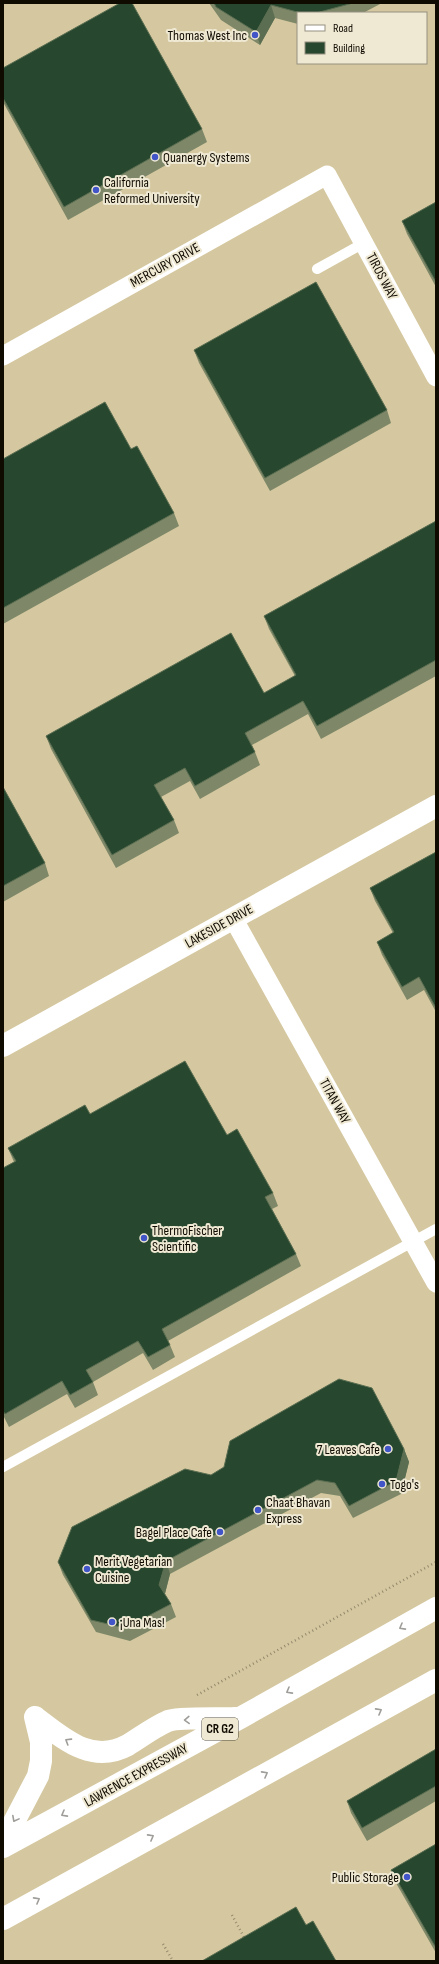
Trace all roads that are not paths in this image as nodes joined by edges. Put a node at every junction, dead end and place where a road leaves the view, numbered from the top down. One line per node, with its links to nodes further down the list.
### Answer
1 (327, 175): 2 (street, TIROS WAY); 4 (street, MERCURY DRIVE)
2 (364, 243): 3 (lane); 5 (street, TIROS WAY)
3 (317, 269)
4 (3, 356)
5 (436, 377)
6 (436, 806): 7 (main road, LAKESIDE DRIVE)
7 (233, 918): 8 (main road, LAKESIDE DRIVE); 10 (street, TITAN WAY)
8 (3, 1046)
9 (436, 1229): 10 (lane)
10 (413, 1241): 11 (street, TITAN WAY); 12 (lane)
11 (436, 1283)
12 (3, 1467)
13 (436, 1608): 15 (main road, LAWRENCE EXPRESSWAY / CR G2, one-way to 15)
14 (436, 1680): 18 (main road, one-way to 14)
15 (240, 1718): 16 (main road, one-way to 16); 17 (main road, LAWRENCE EXPRESSWAY / CR G2, one-way to 17)
16 (3, 1842)
17 (3, 1847)
18 (3, 1919)

